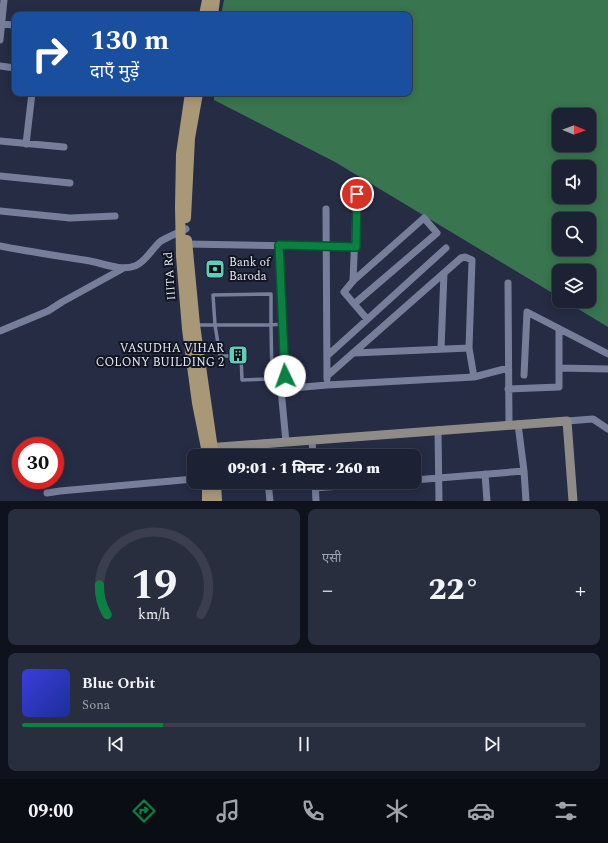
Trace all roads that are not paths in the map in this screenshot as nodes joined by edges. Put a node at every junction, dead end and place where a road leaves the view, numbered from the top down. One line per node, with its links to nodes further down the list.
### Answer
1 (4, 0): 6 (street)
2 (207, 0): 4 (main road)
3 (215, 0): 5 (main road)
4 (205, 12)
5 (213, 12)
6 (1, 24): 7 (street); 8 (street)
7 (12, 25)
8 (0, 40)
9 (0, 66): 10 (street)
10 (12, 68)
11 (32, 96): 16 (street)
12 (190, 96): 14 (main road, IIITA Rd)
13 (197, 96): 14 (main road, IIITA Rd)
14 (189, 124): 24 (main road, IIITA Rd)
15 (0, 141): 16 (street)
16 (26, 144): 17 (street)
17 (64, 147)
18 (0, 176): 20 (street)
19 (357, 181): 29 (street)
20 (70, 183)
21 (326, 209): 28 (street)
22 (0, 211): 23 (street)
23 (115, 216)
24 (183, 231): 25 (main road, IIITA Rd); 31 (street); 64 (main road, IIITA Rd)
25 (187, 244): 26 (street); 38 (main road, IIITA Rd)
26 (279, 245): 28 (street); 37 (street)
27 (0, 246): 31 (street)
28 (327, 246): 29 (street); 47 (street)
29 (356, 247): 33 (street)
30 (446, 248): 36 (street)
31 (122, 269): 42 (street)
32 (444, 273): 43 (street); 44 (street); 45 (street)
33 (354, 281): 35 (street); 35 (street)
34 (508, 284): 48 (street)
35 (354, 304): 36 (street)
36 (367, 320): 47 (street)
37 (282, 324): 40 (lane); 55 (street)
38 (195, 325): 39 (lane); 65 (main road, IIITA Rd)
39 (214, 325): 40 (lane); 40 (lane); 40 (lane)
40 (271, 325)
41 (559, 330): 46 (street); 49 (street); 51 (street)
42 (0, 331)
43 (469, 348): 44 (street); 53 (street)
44 (441, 349): 45 (street)
45 (354, 353): 52 (street)
46 (608, 354)
47 (327, 356): 52 (street)
48 (508, 368): 53 (street); 56 (street)
49 (559, 368): 50 (street); 56 (street)
50 (608, 369)
51 (524, 375)
52 (327, 376): 54 (street)
53 (474, 377): 54 (street)
54 (327, 385): 55 (street)
55 (286, 389): 62 (street)
56 (508, 389): 58 (street)
57 (567, 420): 58 (street); 59 (street); 86 (street)
58 (514, 425): 60 (street); 69 (street)
59 (608, 429)
60 (438, 430): 61 (street); 71 (street)
61 (312, 440): 62 (street); 68 (street)
62 (286, 442): 63 (street)
63 (265, 443): 66 (street); 67 (street)
64 (209, 449)
65 (210, 449)
66 (228, 449)
67 (265, 449)
68 (313, 449)
69 (524, 471): 70 (street); 85 (street)
70 (484, 474): 71 (street); 84 (street)
71 (439, 478): 72 (street); 83 (street)
72 (421, 479)
73 (187, 480): 78 (street)
74 (207, 489): 79 (main road)
75 (216, 489): 80 (main road)
76 (269, 489): 81 (street)
77 (315, 489): 82 (street)
78 (47, 493)
79 (207, 501)
80 (217, 501)
81 (270, 501)
82 (316, 501)
83 (439, 501)
84 (487, 501)
85 (526, 501)
86 (573, 501)

